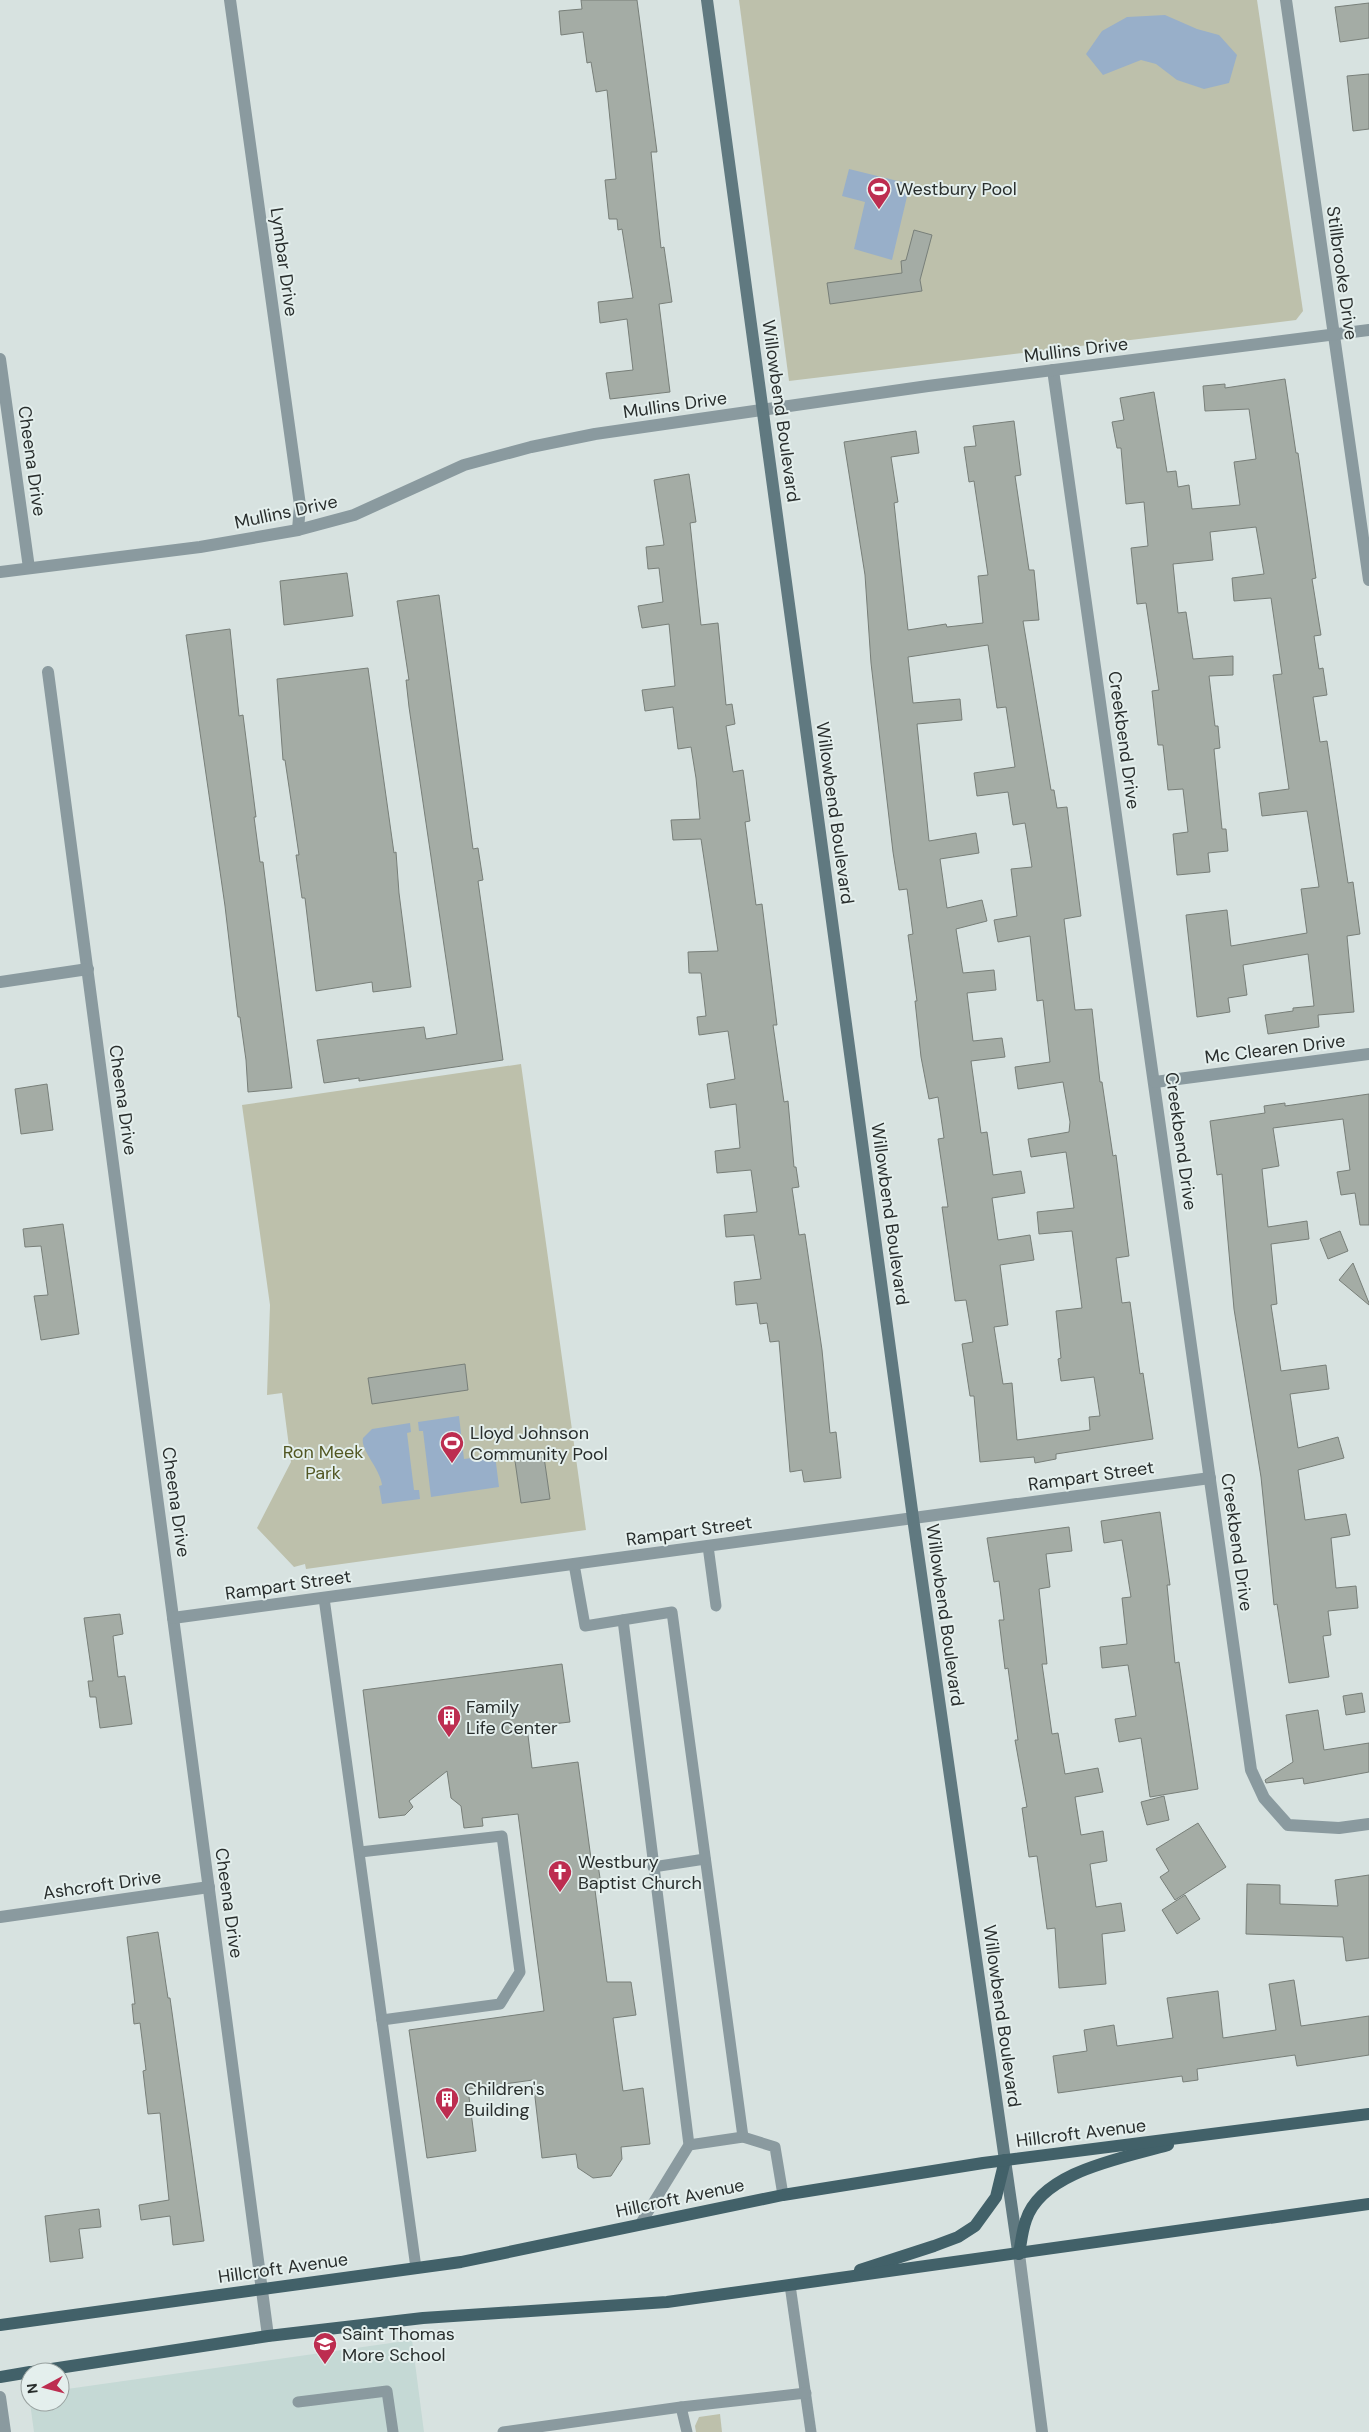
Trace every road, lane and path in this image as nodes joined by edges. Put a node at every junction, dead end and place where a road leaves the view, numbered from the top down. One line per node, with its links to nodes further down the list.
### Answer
1 (230, 0): 9 (street, Lymbar Drive)
2 (707, 0): 8 (main road, Willowbend Boulevard)
3 (1286, 0): 5 (street, Stillbrooke Drive)
4 (1369, 330): 5 (street, Mullins Drive)
5 (1332, 334): 7 (street, Mullins Drive); 12 (street, Stillbrooke Drive)
6 (0, 359): 10 (street, Cheena Drive)
7 (1053, 370): 8 (street, Mullins Drive); 17 (street, Creekbend Drive)
8 (763, 411): 9 (street, Mullins Drive); 19 (main road, Willowbend Boulevard)
9 (298, 530): 10 (street, Mullins Drive)
10 (29, 568): 11 (street, Mullins Drive)
11 (0, 572)
12 (1369, 580)
13 (48, 672): 14 (street, Cheena Drive)
14 (88, 970): 15 (street); 24 (street, Cheena Drive)
15 (0, 982)
16 (1369, 1054): 17 (street, Mc Clearen Drive)
17 (1155, 1082): 18 (street, Creekbend Drive)
18 (1210, 1478): 19 (street, Rampart Street); 26 (street, Creekbend Drive)
19 (913, 1518): 20 (street, Rampart Street); 37 (main road, Willowbend Boulevard)
20 (708, 1546): 21 (street, Rampart Street); 23 (lane)
21 (574, 1564): 22 (street, Rampart Street); 25 (lane)
22 (324, 1598): 24 (street, Rampart Street); 27 (lane)
23 (716, 1606)
24 (173, 1618): 30 (street, Cheena Drive)
25 (623, 1620): 28 (lane); 29 (lane)
26 (1369, 1824)
27 (360, 1852): 32 (lane); 32 (lane)
28 (705, 1859): 29 (lane); 35 (lane)
29 (653, 1867): 36 (lane)
30 (209, 1888): 31 (street, Ashcroft Drive); 45 (street, Cheena Drive)
31 (0, 1917)
32 (382, 2020): 42 (lane)
33 (1369, 2114): 34 (main road, Hillcroft Avenue)
34 (1201, 2135): 37 (main road, Hillcroft Avenue); 41 (main road)
35 (743, 2137): 36 (lane); 38 (lane)
36 (689, 2145): 40 (lane)
37 (1005, 2160): 38 (main road, Hillcroft Avenue); 41 (main road, Willowbend Boulevard); 43 (main road)
38 (783, 2194): 40 (main road, Hillcroft Avenue)
39 (1369, 2204): 41 (main road)
40 (641, 2223): 42 (main road, Hillcroft Avenue)
41 (1018, 2254): 43 (main road); 60 (street, Willowbend Boulevard)
42 (416, 2268): 45 (main road, Hillcroft Avenue)
43 (834, 2279): 44 (main road)
44 (790, 2285): 47 (main road); 51 (lane)
45 (262, 2288): 46 (main road, Hillcroft Avenue); 47 (street, Cheena Drive)
46 (0, 2325)
47 (268, 2336): 48 (main road)
48 (70, 2366)
49 (20, 2374): 50 (main road)
50 (0, 2377)
51 (806, 2393): 54 (lane); 59 (lane)
52 (0, 2397): 55 (street)
53 (298, 2402): 56 (lane)
54 (681, 2407): 57 (lane); 58 (lane)
55 (5, 2432)
56 (393, 2432)
57 (503, 2432)
58 (687, 2432)
59 (811, 2432)
60 (1042, 2432)

